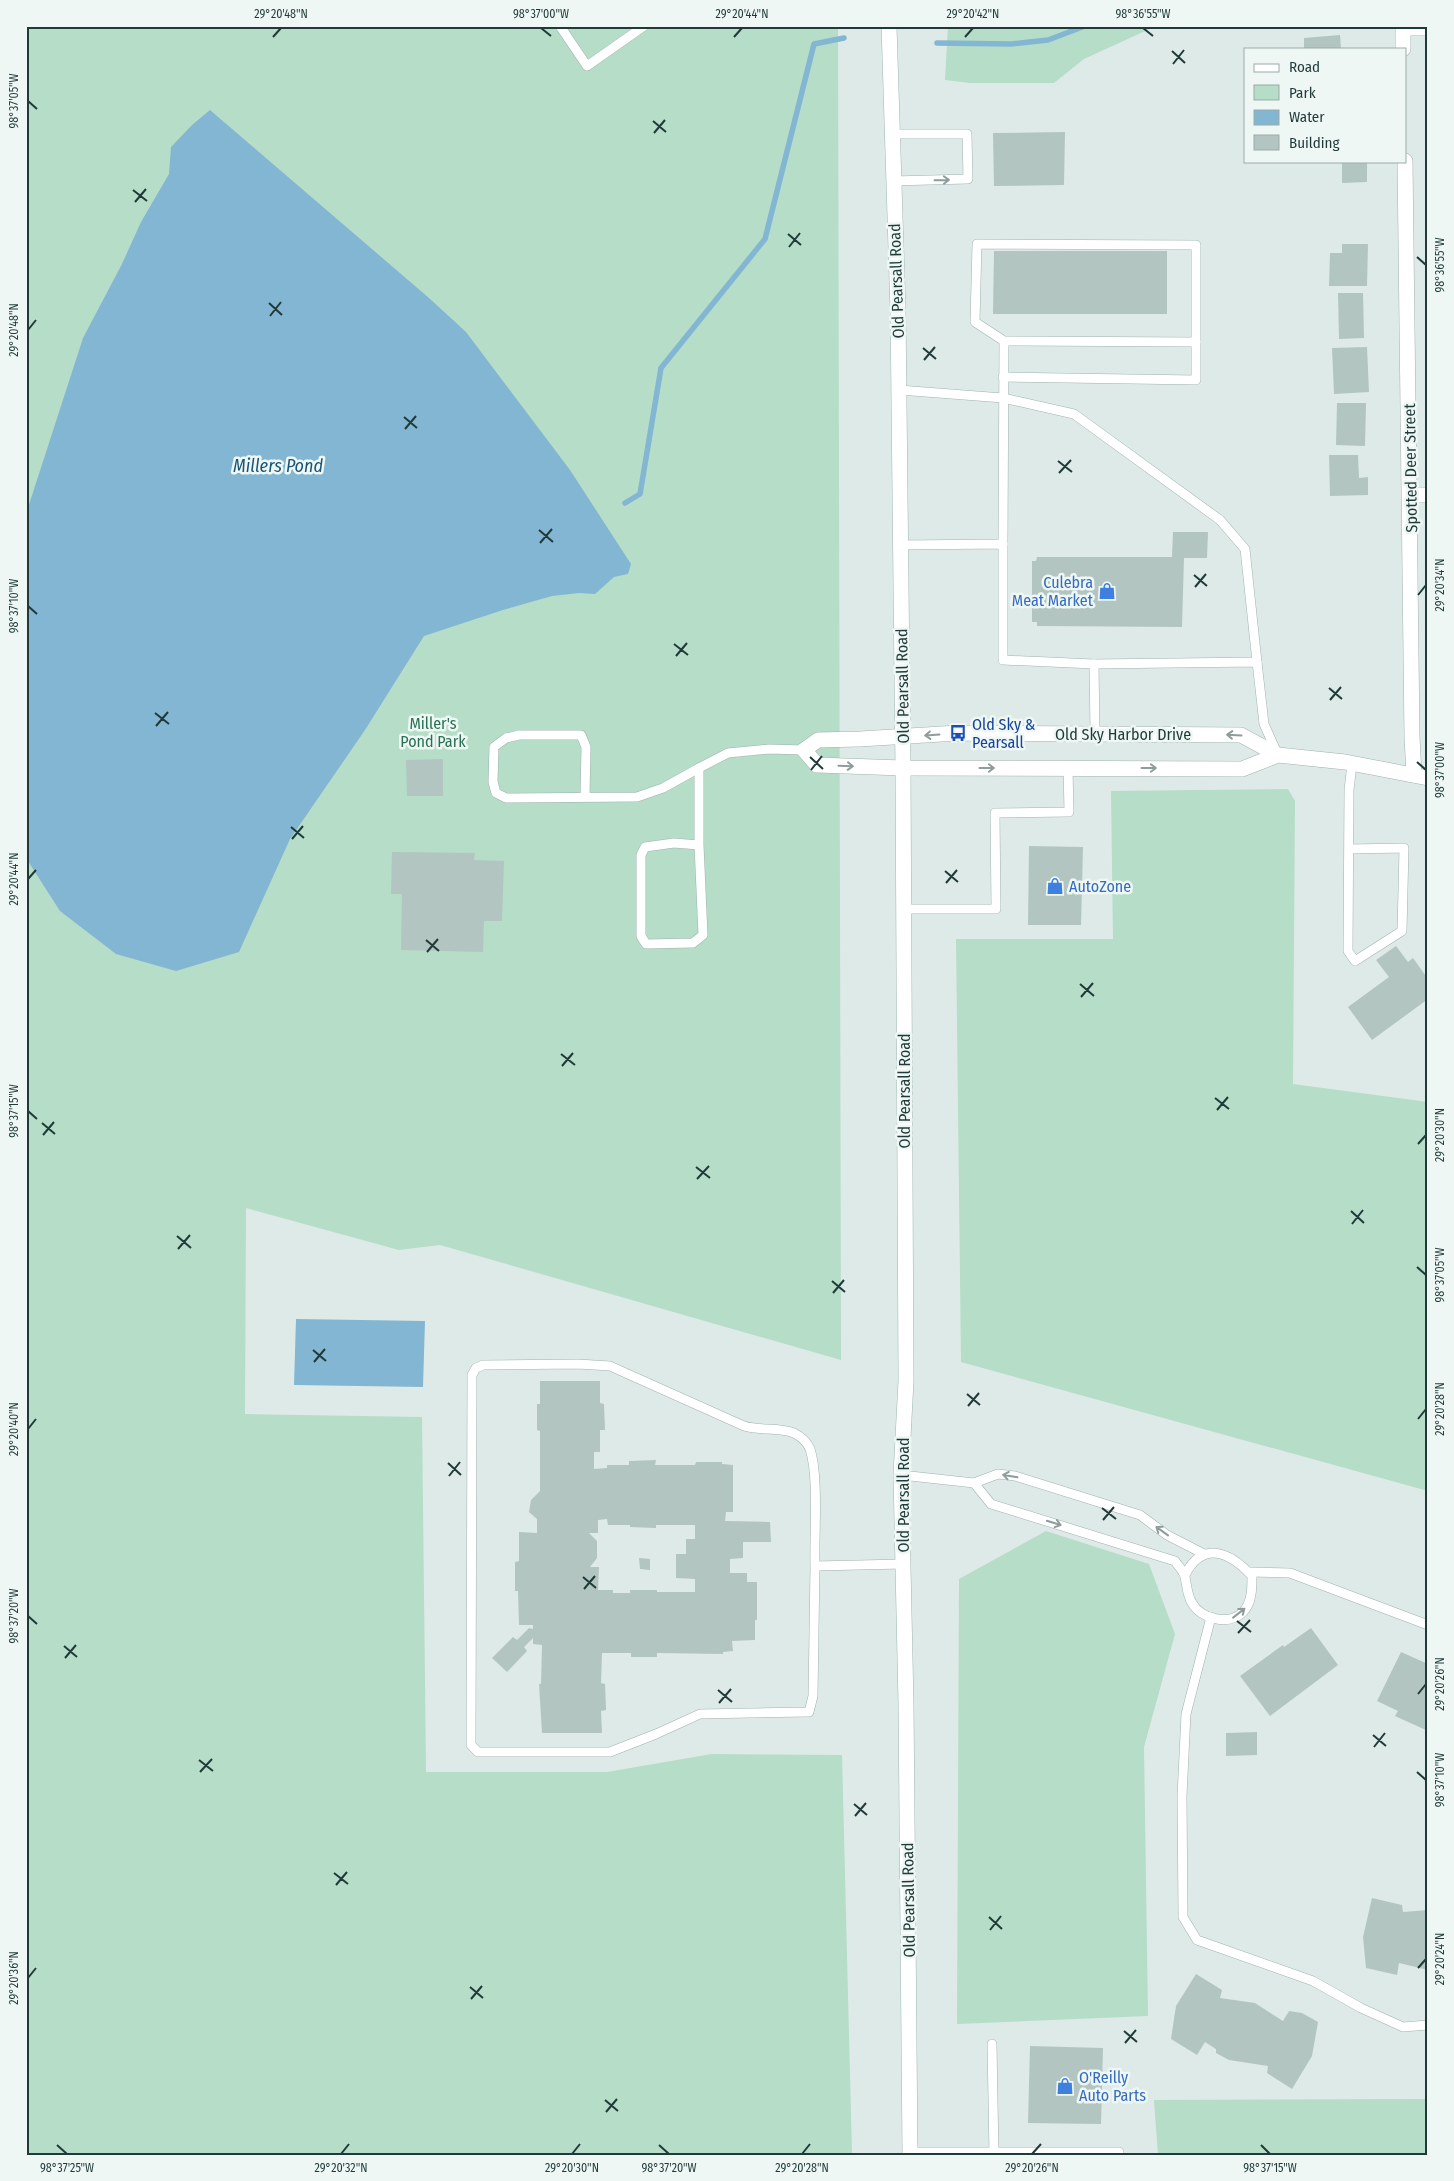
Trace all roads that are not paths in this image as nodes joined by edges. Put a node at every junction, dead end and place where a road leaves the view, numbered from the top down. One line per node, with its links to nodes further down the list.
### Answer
1 (560, 26): 2 (lane)
2 (644, 26)
3 (889, 26): 6 (main road, Old Pearsall Road)
4 (1428, 28): 5 (main road)
5 (1403, 48)
6 (892, 134): 8 (main road, Old Pearsall Road); 8 (lane, one-way to 6)
7 (1405, 162): 14 (main road, Spotted Deer Street)
8 (894, 181): 12 (main road, Old Pearsall Road)
9 (1004, 341): 10 (lane); 10 (lane); 11 (lane)
10 (1196, 342): 11 (lane)
11 (1003, 377): 13 (lane)
12 (899, 390): 13 (lane); 17 (main road, Old Pearsall Road)
13 (1002, 398): 16 (lane); 18 (lane)
14 (1410, 495): 15 (main road); 28 (main road, Spotted Deer Street)
15 (1428, 495)
16 (1003, 544): 17 (lane); 19 (lane)
17 (900, 545): 21 (main road, Old Pearsall Road)
18 (1257, 662): 19 (lane); 23 (lane)
19 (1094, 664): 20 (lane)
20 (1095, 734): 21 (main road, Old Sky Harbor Drive, one-way to 21); 23 (main road, Old Sky Harbor Drive, one-way to 20)
21 (902, 737): 22 (main road, Old Sky Harbor Drive); 26 (main road, Old Pearsall Road)
22 (804, 750): 25 (lane); 26 (main road, one-way to 26)
23 (1278, 754): 24 (main road, Old Sky Harbor Drive); 27 (main road, one-way to 23)
24 (1352, 764): 28 (main road, Old Sky Harbor Drive); 31 (lane)
25 (699, 768): 29 (lane); 30 (lane)
26 (903, 768): 27 (main road, one-way to 27); 32 (main road, Old Pearsall Road)
27 (1068, 768): 32 (lane)
28 (1421, 777)
29 (585, 797): 29 (lane)
30 (698, 845): 30 (lane)
31 (1349, 849): 31 (lane)
32 (904, 909): 33 (main road, Old Pearsall Road)
33 (900, 1475): 34 (lane); 36 (main road, Old Pearsall Road)
34 (974, 1483): 35 (lane, one-way to 34); 39 (lane, one-way to 39)
35 (1204, 1554): 38 (lane); 39 (lane)
36 (903, 1564): 37 (lane); 46 (main road, Old Pearsall Road)
37 (814, 1566): 37 (lane)
38 (1249, 1572): 40 (lane, one-way to 38); 41 (lane)
39 (1185, 1575): 40 (lane)
40 (1211, 1617): 42 (lane)
41 (1428, 1625)
42 (1428, 2025)
43 (992, 2044): 45 (lane)
44 (1120, 2152): 45 (lane)
45 (994, 2153): 46 (lane)
46 (910, 2154)

